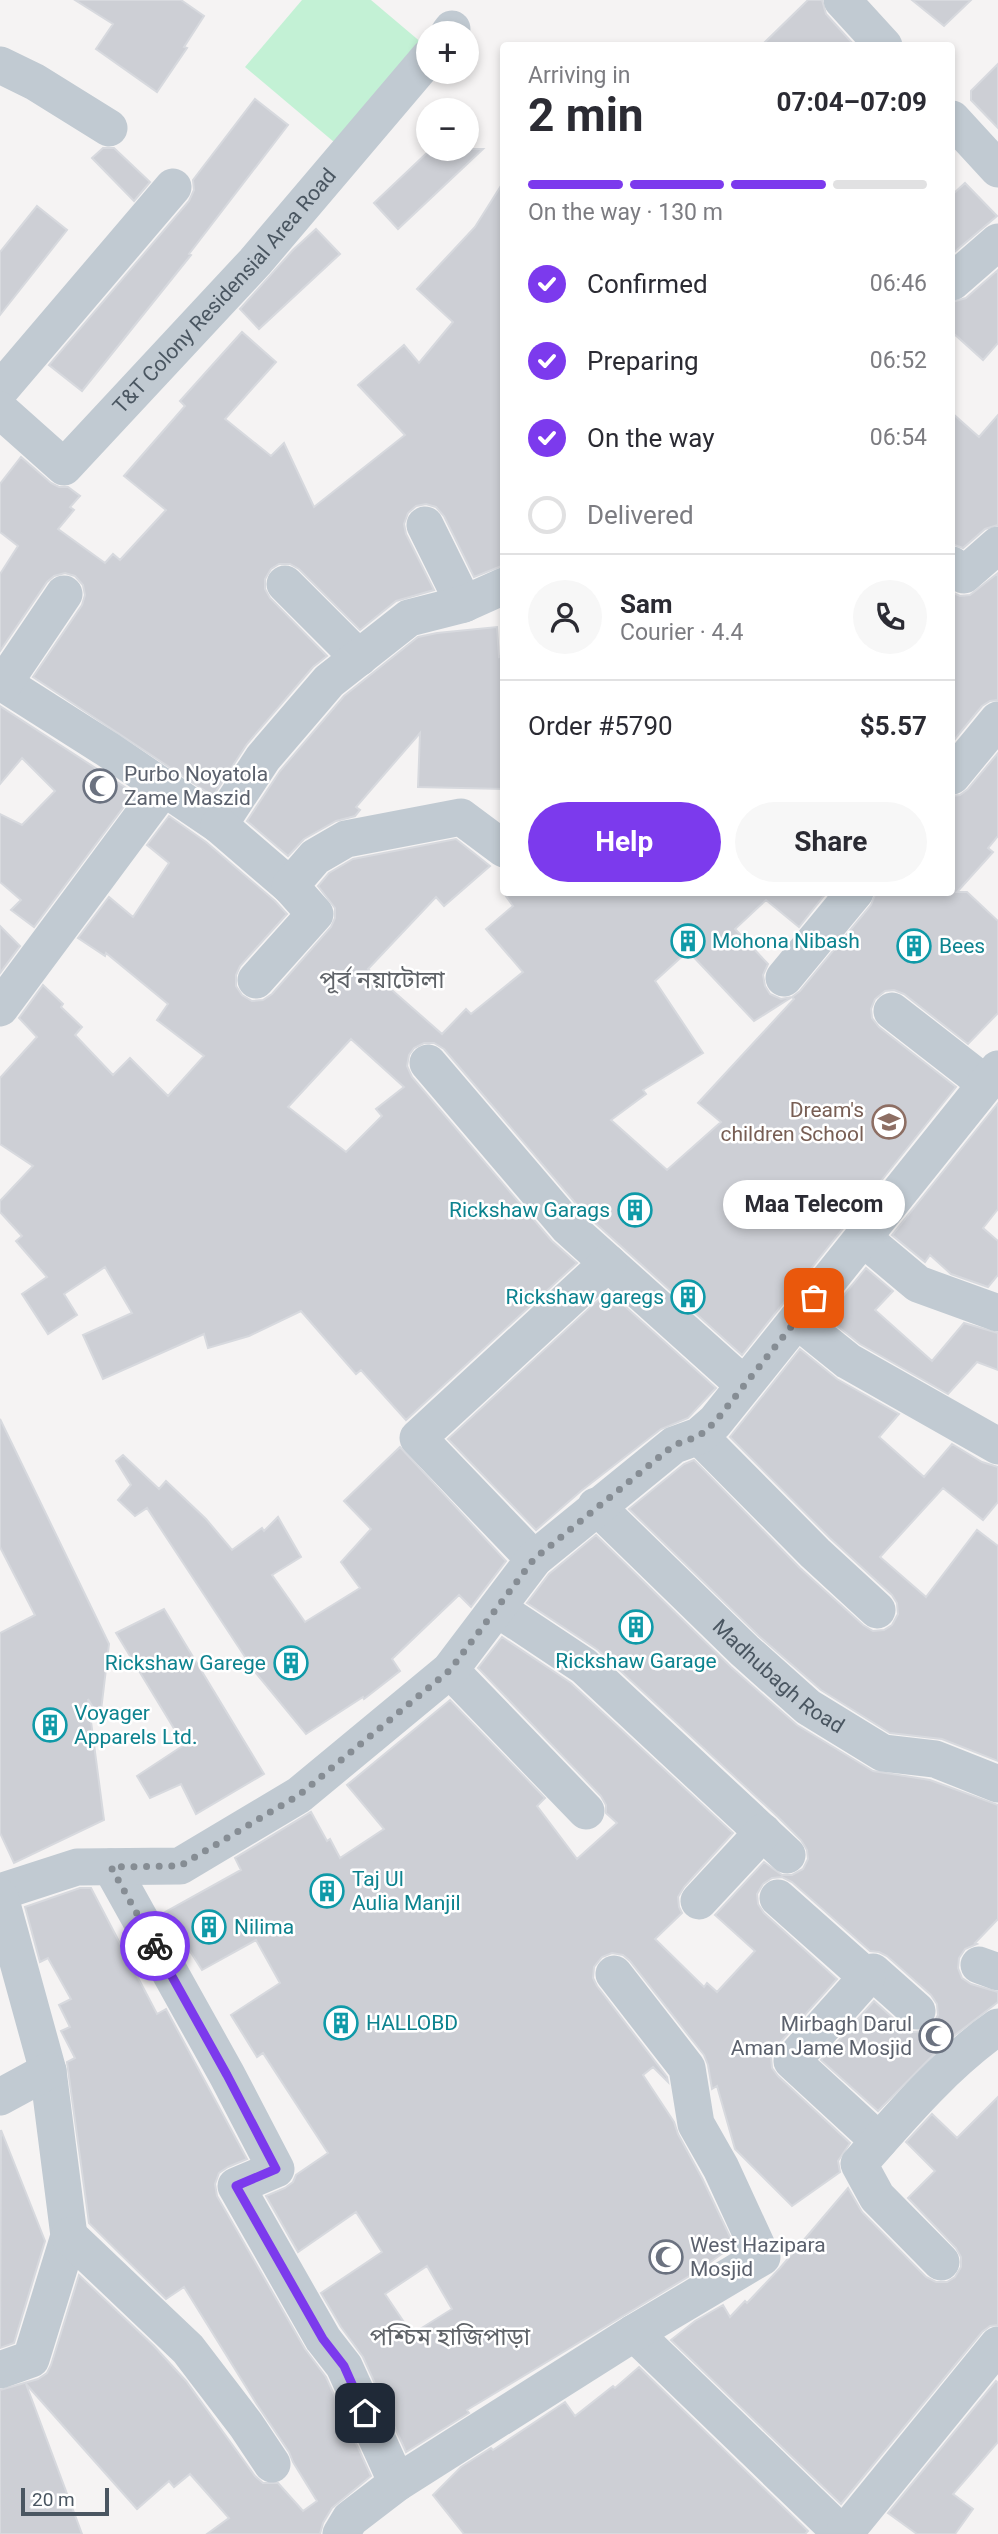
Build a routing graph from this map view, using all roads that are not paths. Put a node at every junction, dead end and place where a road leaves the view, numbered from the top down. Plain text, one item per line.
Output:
1 (842, 0) edge
2 (880, 42) edge
3 (0, 65) edge
4 (416, 72) edge
5 (955, 122) edge
6 (109, 128) dead end
7 (998, 169) edge
8 (173, 187) dead end
9 (998, 242) edge
10 (955, 279) edge
11 (2, 411) edge
12 (425, 525) dead end
13 (998, 545) edge
14 (955, 568) edge
15 (285, 584) dead end
16 (500, 588) edge
17 (64, 594) dead end
18 (464, 604) junction
19 (359, 658) junction
20 (2, 682) edge
21 (998, 720) edge
22 (955, 772) edge
23 (163, 787) junction
24 (219, 825) junction
25 (500, 844) edge
26 (290, 886) junction
27 (852, 896) edge
28 (784, 978) dead end
29 (256, 980) dead end
30 (0, 1008) edge
31 (892, 1011) dead end
32 (428, 1063) dead end
33 (992, 1077) edge
34 (863, 1238) junction
35 (608, 1263) junction
36 (998, 1313) edge
37 (797, 1320) junction
38 (744, 1385) junction
39 (699, 1436) junction
40 (998, 1446) edge
41 (596, 1506) junction
42 (534, 1559) junction
43 (498, 1609) junction
44 (877, 1610) dead end
45 (450, 1670) junction
46 (998, 1784) edge
47 (586, 1811) dead end
48 (111, 1867) junction
49 (778, 1898) dead end
50 (699, 1901) dead end
51 (1, 1910) edge
52 (614, 1974) dead end
53 (867, 1977) junction
54 (917, 2011) dead end
55 (998, 2027) edge
56 (48, 2071) junction
57 (0, 2098) edge
58 (879, 2141) junction
59 (69, 2236) junction
60 (941, 2262) dead end
61 (634, 2333) junction
62 (995, 2354) edge
63 (0, 2370) edge
64 (272, 2463) dead end
65 (397, 2483) junction
66 (341, 2534) edge
67 (843, 2534) edge

1 - 2 street
3 - 6 street
4 - 11 street, T&T Colony Residensial Area Road
5 - 7 street
8 - 11 street, T&T Colony Residensial Area Road
9 - 10 street
12 - 18 street
13 - 14 street
15 - 19 street
16 - 18 street
17 - 20 street
18 - 19 street
19 - 24 street
20 - 23 street
21 - 22 street
23 - 24 street
23 - 30 street
24 - 26 street
25 - 26 street
26 - 29 street
27 - 28 street
31 - 33 street
32 - 35 street
33 - 34 street
34 - 36 street
34 - 37 street
35 - 38 street
35 - 42 street
37 - 38 street
37 - 40 street
38 - 39 street
39 - 41 street
39 - 44 street
41 - 42 street
41 - 46 street, Madhubagh Road
42 - 43 street
43 - 45 street
43 - 50 street
45 - 47 street
45 - 48 street
48 - 51 street
48 - 65 street
49 - 53 street
51 - 56 street
52 - 61 street
53 - 54 street
53 - 58 street
55 - 58 street
56 - 57 street
56 - 59 street
58 - 60 street
59 - 63 street
59 - 64 street
61 - 65 street
61 - 67 street
62 - 67 street
65 - 66 street

